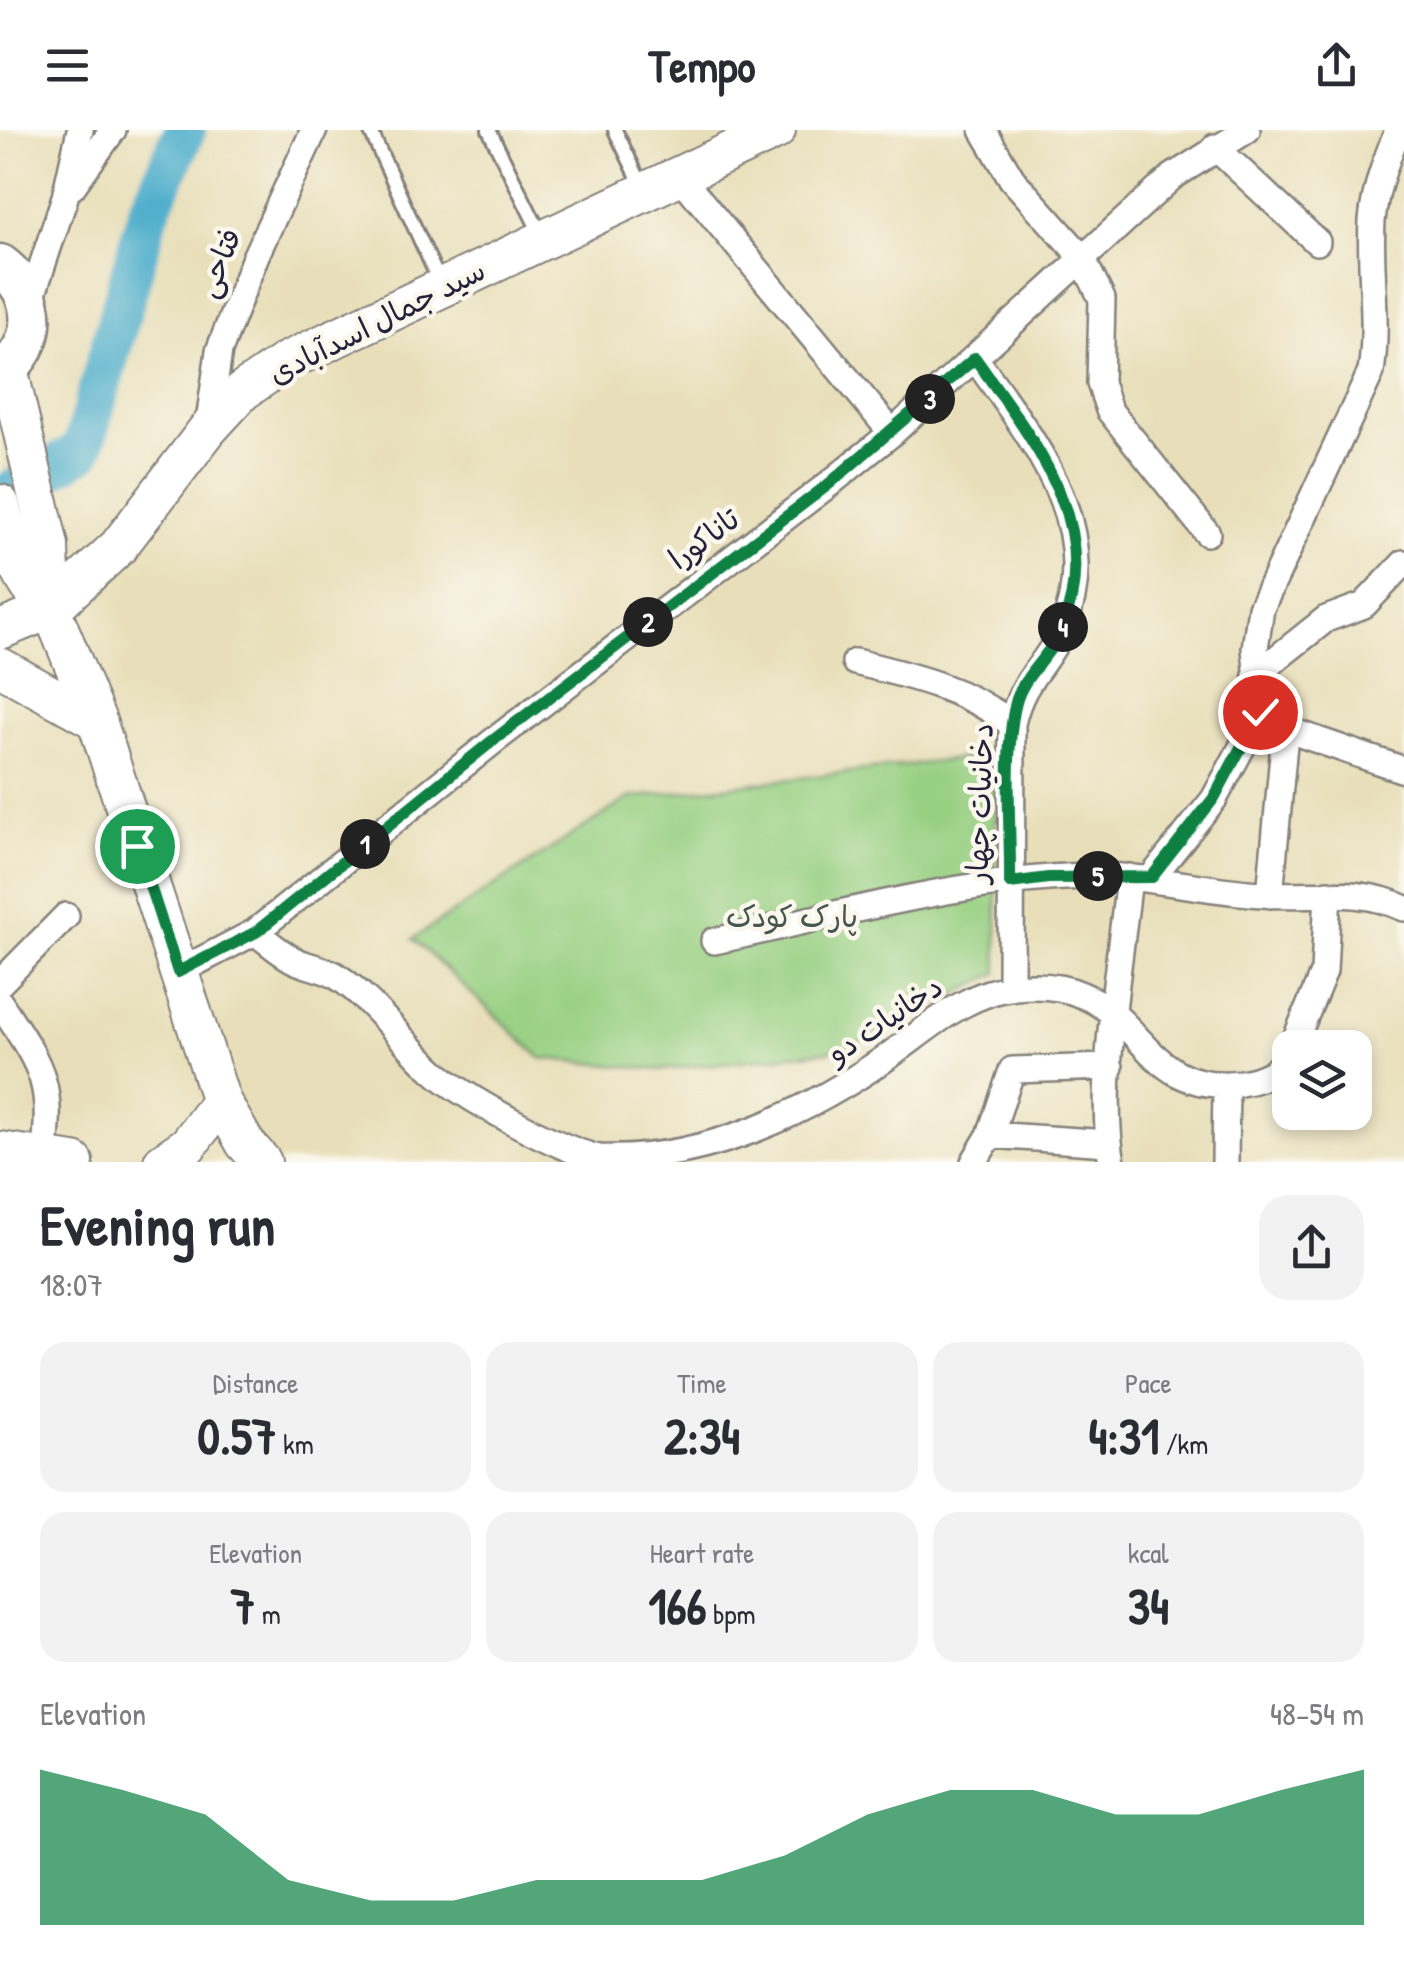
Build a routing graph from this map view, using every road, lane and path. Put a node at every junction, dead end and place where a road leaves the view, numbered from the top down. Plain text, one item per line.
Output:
1 (80, 130) edge
2 (113, 130) edge
3 (314, 130) edge
4 (370, 130) edge
5 (489, 130) edge
6 (615, 130) edge
7 (776, 130) edge
8 (983, 130) edge
9 (1247, 130) edge
10 (1398, 130) edge
11 (731, 140) edge
12 (1215, 147) junction
13 (679, 176) junction
14 (645, 192) junction
15 (65, 197) junction
16 (544, 240) junction
17 (1317, 242) dead end
18 (1081, 256) junction
19 (0, 265) edge
20 (442, 288) junction
21 (30, 302) junction
22 (975, 358) junction
23 (4, 371) edge
24 (208, 429) junction
25 (892, 434) junction
26 (0, 504) edge
27 (1207, 533) dead end
28 (1404, 563) edge
29 (51, 609) junction
30 (0, 630) edge
31 (855, 662) dead end
32 (0, 667) edge
33 (1256, 675) junction
34 (1260, 712) junction
35 (97, 721) junction
36 (1012, 724) junction
37 (1285, 732) junction
38 (1404, 770) edge
39 (1140, 877) junction
40 (1010, 883) junction
41 (1328, 893) junction
42 (1270, 895) junction
43 (1404, 908) edge
44 (66, 916) dead end
45 (256, 932) junction
46 (714, 942) dead end
47 (178, 972) junction
48 (0, 984) edge
49 (1011, 988) junction
50 (0, 1003) edge
51 (1115, 1020) junction
52 (1299, 1030) edge
53 (1110, 1067) junction
54 (1272, 1069) edge
55 (1226, 1085) junction
56 (220, 1101) junction
57 (990, 1135) junction
58 (0, 1151) edge
59 (1110, 1152) edge
60 (59, 1160) edge
61 (163, 1162) edge
62 (262, 1162) edge
63 (974, 1162) edge
64 (1225, 1162) edge

1 - 15 street
2 - 15 street
3 - 24 street, فتاحی
4 - 20 lane
5 - 16 lane
6 - 14 lane
7 - 11 main road, سید جمال اسدآبادی
8 - 18 street
9 - 12 street, تاناکورا
10 - 33 street
11 - 13 main road, سید جمال اسدآبادی
12 - 17 street
12 - 18 street, تاناکورا
13 - 14 main road, سید جمال اسدآبادی
13 - 25 street
14 - 16 main road, سید جمال اسدآبادی
15 - 21 street
16 - 20 main road, سید جمال اسدآبادی
18 - 22 street, تاناکورا
18 - 27 street
19 - 21 main road
20 - 24 main road, سید جمال اسدآبادی
21 - 23 main road
22 - 25 street, تاناکورا
22 - 36 street, دخانیات چهار
23 - 29 main road
24 - 29 main road, سید جمال اسدآبادی
25 - 45 street, تاناکورا
26 - 29 main road
28 - 33 street
29 - 30 main road
29 - 35 main road
31 - 36 street
32 - 35 main road
33 - 34 street
34 - 37 street
34 - 39 street
35 - 47 main road
36 - 40 street, دخانیات چهار
37 - 38 street
37 - 42 street
39 - 40 street
39 - 42 street
39 - 51 street
40 - 46 street
40 - 49 street, دخانیات چهار
41 - 42 street
41 - 43 street
41 - 52 street
44 - 48 street
45 - 47 street, تاناکورا
45 - 49 street, دخانیات دو
47 - 56 main road
49 - 51 street, دخانیات دو
50 - 60 street
51 - 53 street
51 - 55 street, دخانیات دو
53 - 57 street
53 - 59 street
54 - 55 street
55 - 64 street
56 - 61 main road
56 - 62 main road
57 - 59 street
57 - 63 street
58 - 60 main road

